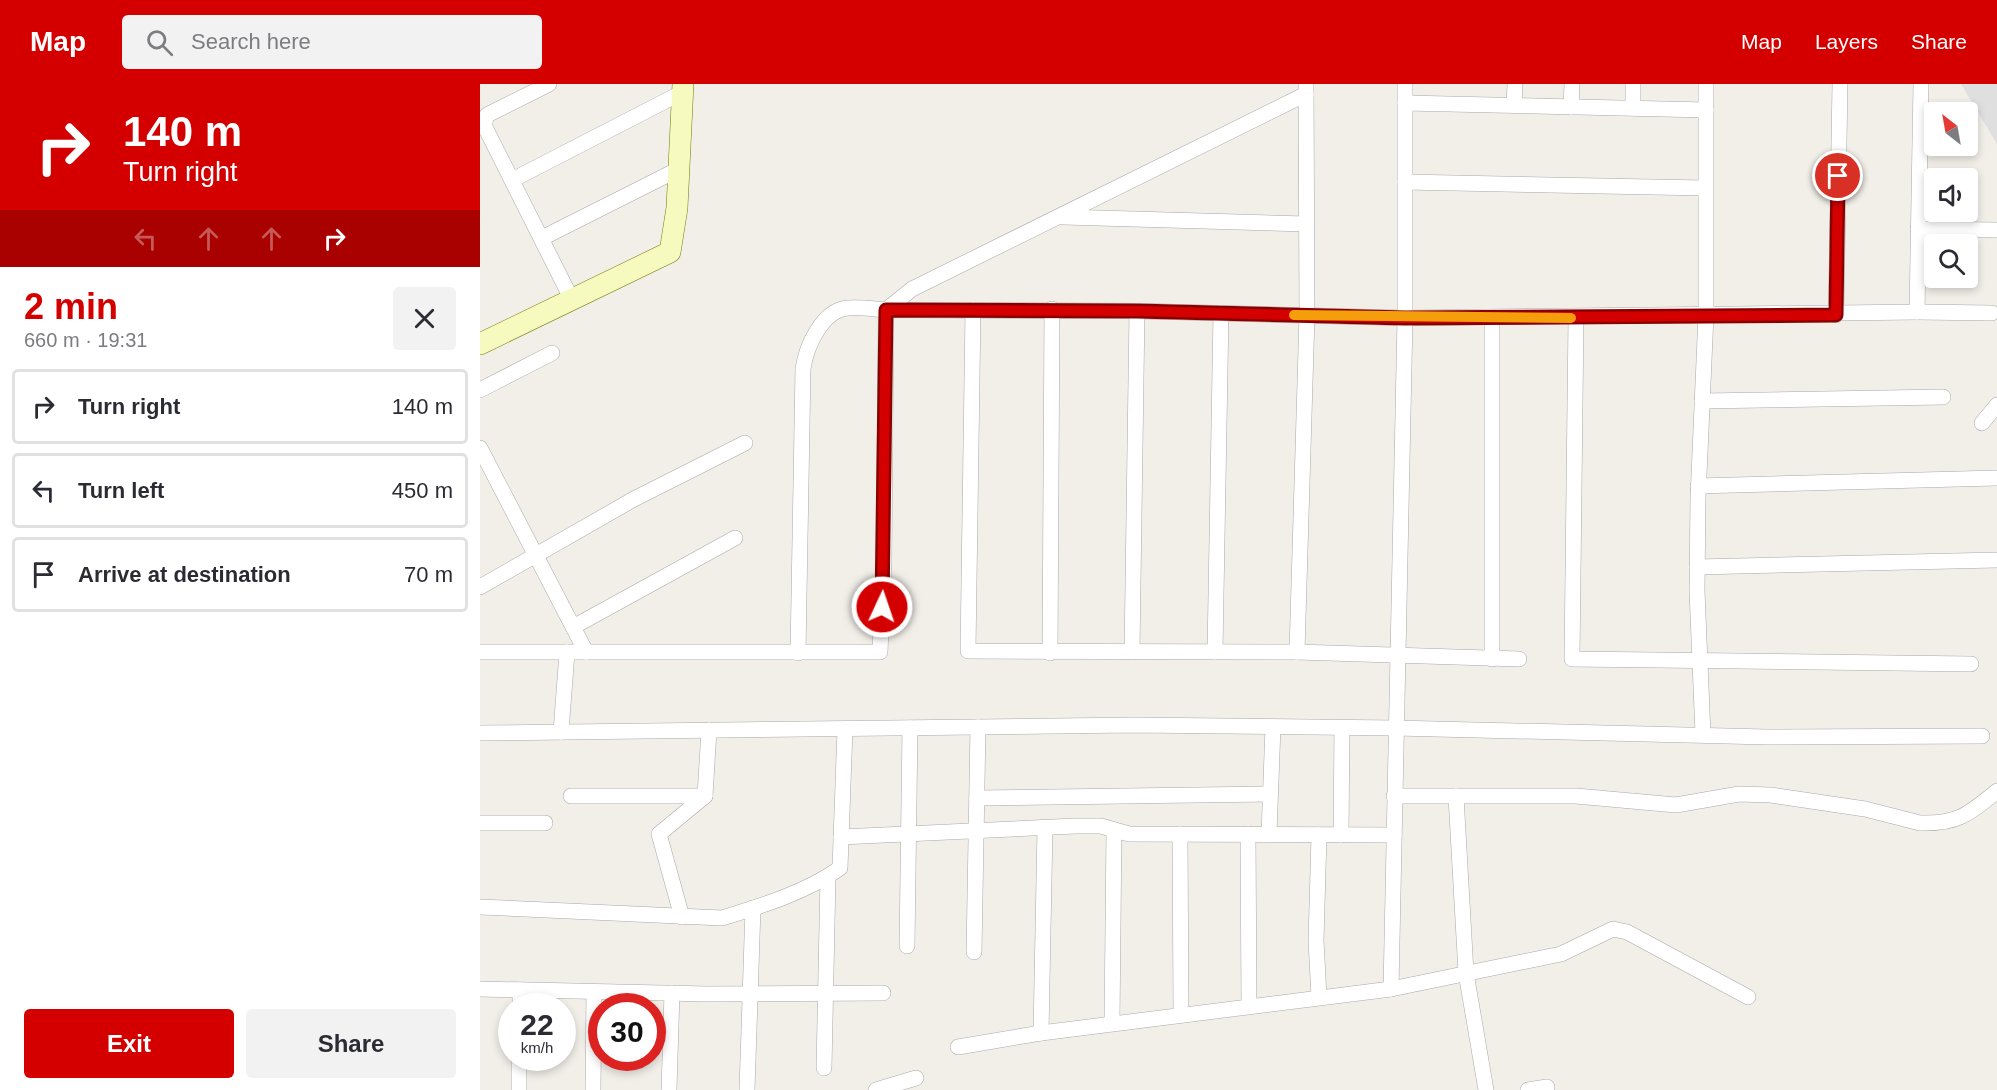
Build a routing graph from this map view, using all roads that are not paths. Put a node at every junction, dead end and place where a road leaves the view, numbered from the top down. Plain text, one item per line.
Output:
1 (549, 84) edge
2 (1405, 84) edge
3 (1515, 84) edge
4 (1572, 84) edge
5 (1633, 84) edge
6 (1706, 84) edge
7 (1839, 84) edge
8 (1921, 84) edge
9 (683, 88) edge
10 (1306, 89) edge
11 (1405, 103) junction
12 (1514, 105) junction
13 (1571, 107) junction
14 (1633, 108) junction
15 (1706, 110) junction
16 (679, 169) junction
17 (512, 180) junction
18 (1405, 182) junction
19 (1705, 188) junction
20 (1061, 217) junction
21 (1306, 224) junction
22 (1918, 229) junction
23 (1997, 230) edge
24 (542, 238) junction
25 (572, 300) junction
26 (1052, 309) junction
27 (886, 310) junction
28 (973, 310) junction
29 (1137, 311) junction
30 (1917, 312) junction
31 (1221, 313) junction
32 (1992, 313) dead end
33 (1307, 315) junction
34 (1706, 315) junction
35 (1836, 315) junction
36 (1405, 318) junction
37 (1492, 318) junction
38 (1576, 318) junction
39 (480, 344) edge
40 (552, 353) dead end
41 (480, 390) edge
42 (1943, 397) dead end
43 (1702, 401) junction
44 (1997, 405) edge
45 (1982, 423) dead end
46 (745, 443) dead end
47 (480, 448) edge
48 (1997, 478) edge
49 (1698, 486) junction
50 (735, 538) dead end
51 (534, 554) junction
52 (1997, 560) edge
53 (1697, 567) junction
54 (480, 587) edge
55 (573, 627) junction
56 (480, 652) edge
57 (567, 652) junction
58 (586, 652) junction
59 (798, 652) junction
60 (1132, 652) junction
61 (1215, 652) junction
62 (1297, 652) junction
63 (1050, 653) junction
64 (1397, 655) junction
65 (1492, 659) junction
66 (1519, 659) dead end
67 (1701, 660) junction
68 (1971, 664) dead end
69 (978, 727) junction
70 (1274, 727) junction
71 (910, 728) junction
72 (1342, 728) junction
73 (1395, 728) junction
74 (845, 729) junction
75 (709, 730) junction
76 (561, 732) junction
77 (480, 733) edge
78 (1703, 735) junction
79 (1982, 736) dead end
80 (1997, 791) edge
81 (1270, 794) junction
82 (571, 796) dead end
83 (705, 796) junction
84 (1394, 796) junction
85 (1456, 796) junction
86 (977, 798) junction
87 (480, 823) edge
88 (545, 823) dead end
89 (1045, 828) junction
90 (1114, 830) junction
91 (977, 832) junction
92 (1180, 834) junction
93 (1248, 834) junction
94 (1269, 834) junction
95 (910, 835) junction
96 (1319, 835) junction
97 (1341, 835) junction
98 (1394, 835) junction
99 (841, 837) junction
100 (828, 876) junction
101 (480, 907) edge
102 (753, 908) junction
103 (682, 917) junction
104 (907, 946) dead end
105 (975, 952) dead end
106 (1466, 973) junction
107 (480, 989) edge
108 (1391, 989) junction
109 (520, 990) joint
110 (594, 992) junction
111 (672, 993) junction
112 (825, 993) junction
113 (883, 993) dead end
114 (751, 994) junction
115 (1319, 997) junction
116 (1748, 997) dead end
117 (1249, 1006) junction
118 (1181, 1014) junction
119 (1112, 1023) junction
120 (1041, 1032) junction
121 (958, 1047) dead end
122 (824, 1068) dead end
123 (519, 1071) edge
124 (916, 1078) dead end
125 (1547, 1087) dead end
126 (519, 1090) edge
127 (593, 1090) edge
128 (669, 1090) edge
129 (747, 1090) edge
130 (881, 1090) edge
131 (1486, 1090) edge
132 (1528, 1090) edge

1 - 17 street
2 - 11 street
3 - 12 street
4 - 13 street
5 - 14 street
6 - 15 street
7 - 35 street
8 - 22 street
9 - 16 street
9 - 17 street
10 - 20 street
10 - 21 street
11 - 12 street
11 - 18 street
12 - 13 street
13 - 14 street
14 - 15 street
15 - 19 street
16 - 24 street
16 - 25 street
17 - 24 street
18 - 19 street
18 - 36 street
19 - 34 street
20 - 21 street
20 - 27 street
21 - 33 street
22 - 23 street
22 - 30 street
24 - 25 street
25 - 39 street
26 - 28 street
26 - 29 street
26 - 63 street
27 - 28 street
27 - 59 street
27 - 59 street
28 - 63 street
29 - 31 street
29 - 60 street
30 - 32 street
30 - 35 street
31 - 33 street
31 - 61 street
33 - 36 street
33 - 62 street
34 - 35 street
34 - 38 street
34 - 43 street
36 - 37 street
36 - 64 street
37 - 38 street
37 - 65 street
38 - 67 street
40 - 41 street
42 - 43 street
43 - 49 street
44 - 45 street
46 - 51 street
47 - 51 street
48 - 49 street
49 - 53 street
50 - 55 street
51 - 54 street
51 - 55 street
52 - 53 street
53 - 67 street
55 - 58 street
56 - 57 street
57 - 58 street
57 - 76 street
58 - 59 street
60 - 61 street
60 - 63 street
61 - 62 street
62 - 64 street
64 - 65 street
64 - 73 street
65 - 66 street
67 - 68 street
67 - 78 street
69 - 70 street
69 - 71 street
69 - 86 street
70 - 72 street
70 - 81 street
71 - 74 street
71 - 95 street
72 - 73 street
72 - 97 street
73 - 78 street
73 - 84 street
74 - 75 street
74 - 99 street
75 - 76 street
75 - 83 street
76 - 77 street
78 - 79 street
80 - 85 street
81 - 86 street
81 - 94 street
82 - 83 street
83 - 103 street
84 - 85 street
84 - 98 street
85 - 106 street
86 - 91 street
87 - 88 street
89 - 90 street
89 - 91 street
89 - 120 street
90 - 92 street
90 - 119 street
91 - 95 street
91 - 105 street
92 - 93 street
92 - 118 street
93 - 94 street
93 - 117 street
94 - 96 street
95 - 99 street
95 - 104 street
96 - 97 street
96 - 115 street
97 - 98 street
98 - 108 street
99 - 100 street
100 - 102 street
100 - 112 street
101 - 103 street
102 - 103 street
102 - 114 street
106 - 108 street
106 - 116 street
106 - 131 street
107 - 109 street
108 - 115 street
109 - 110 street
110 - 111 street
110 - 127 street
111 - 114 street
111 - 128 street
112 - 113 street
112 - 114 street
112 - 122 street
114 - 129 street
115 - 117 street
117 - 118 street
118 - 119 street
119 - 120 street
120 - 121 street
123 - 126 street
124 - 130 street
125 - 132 street

